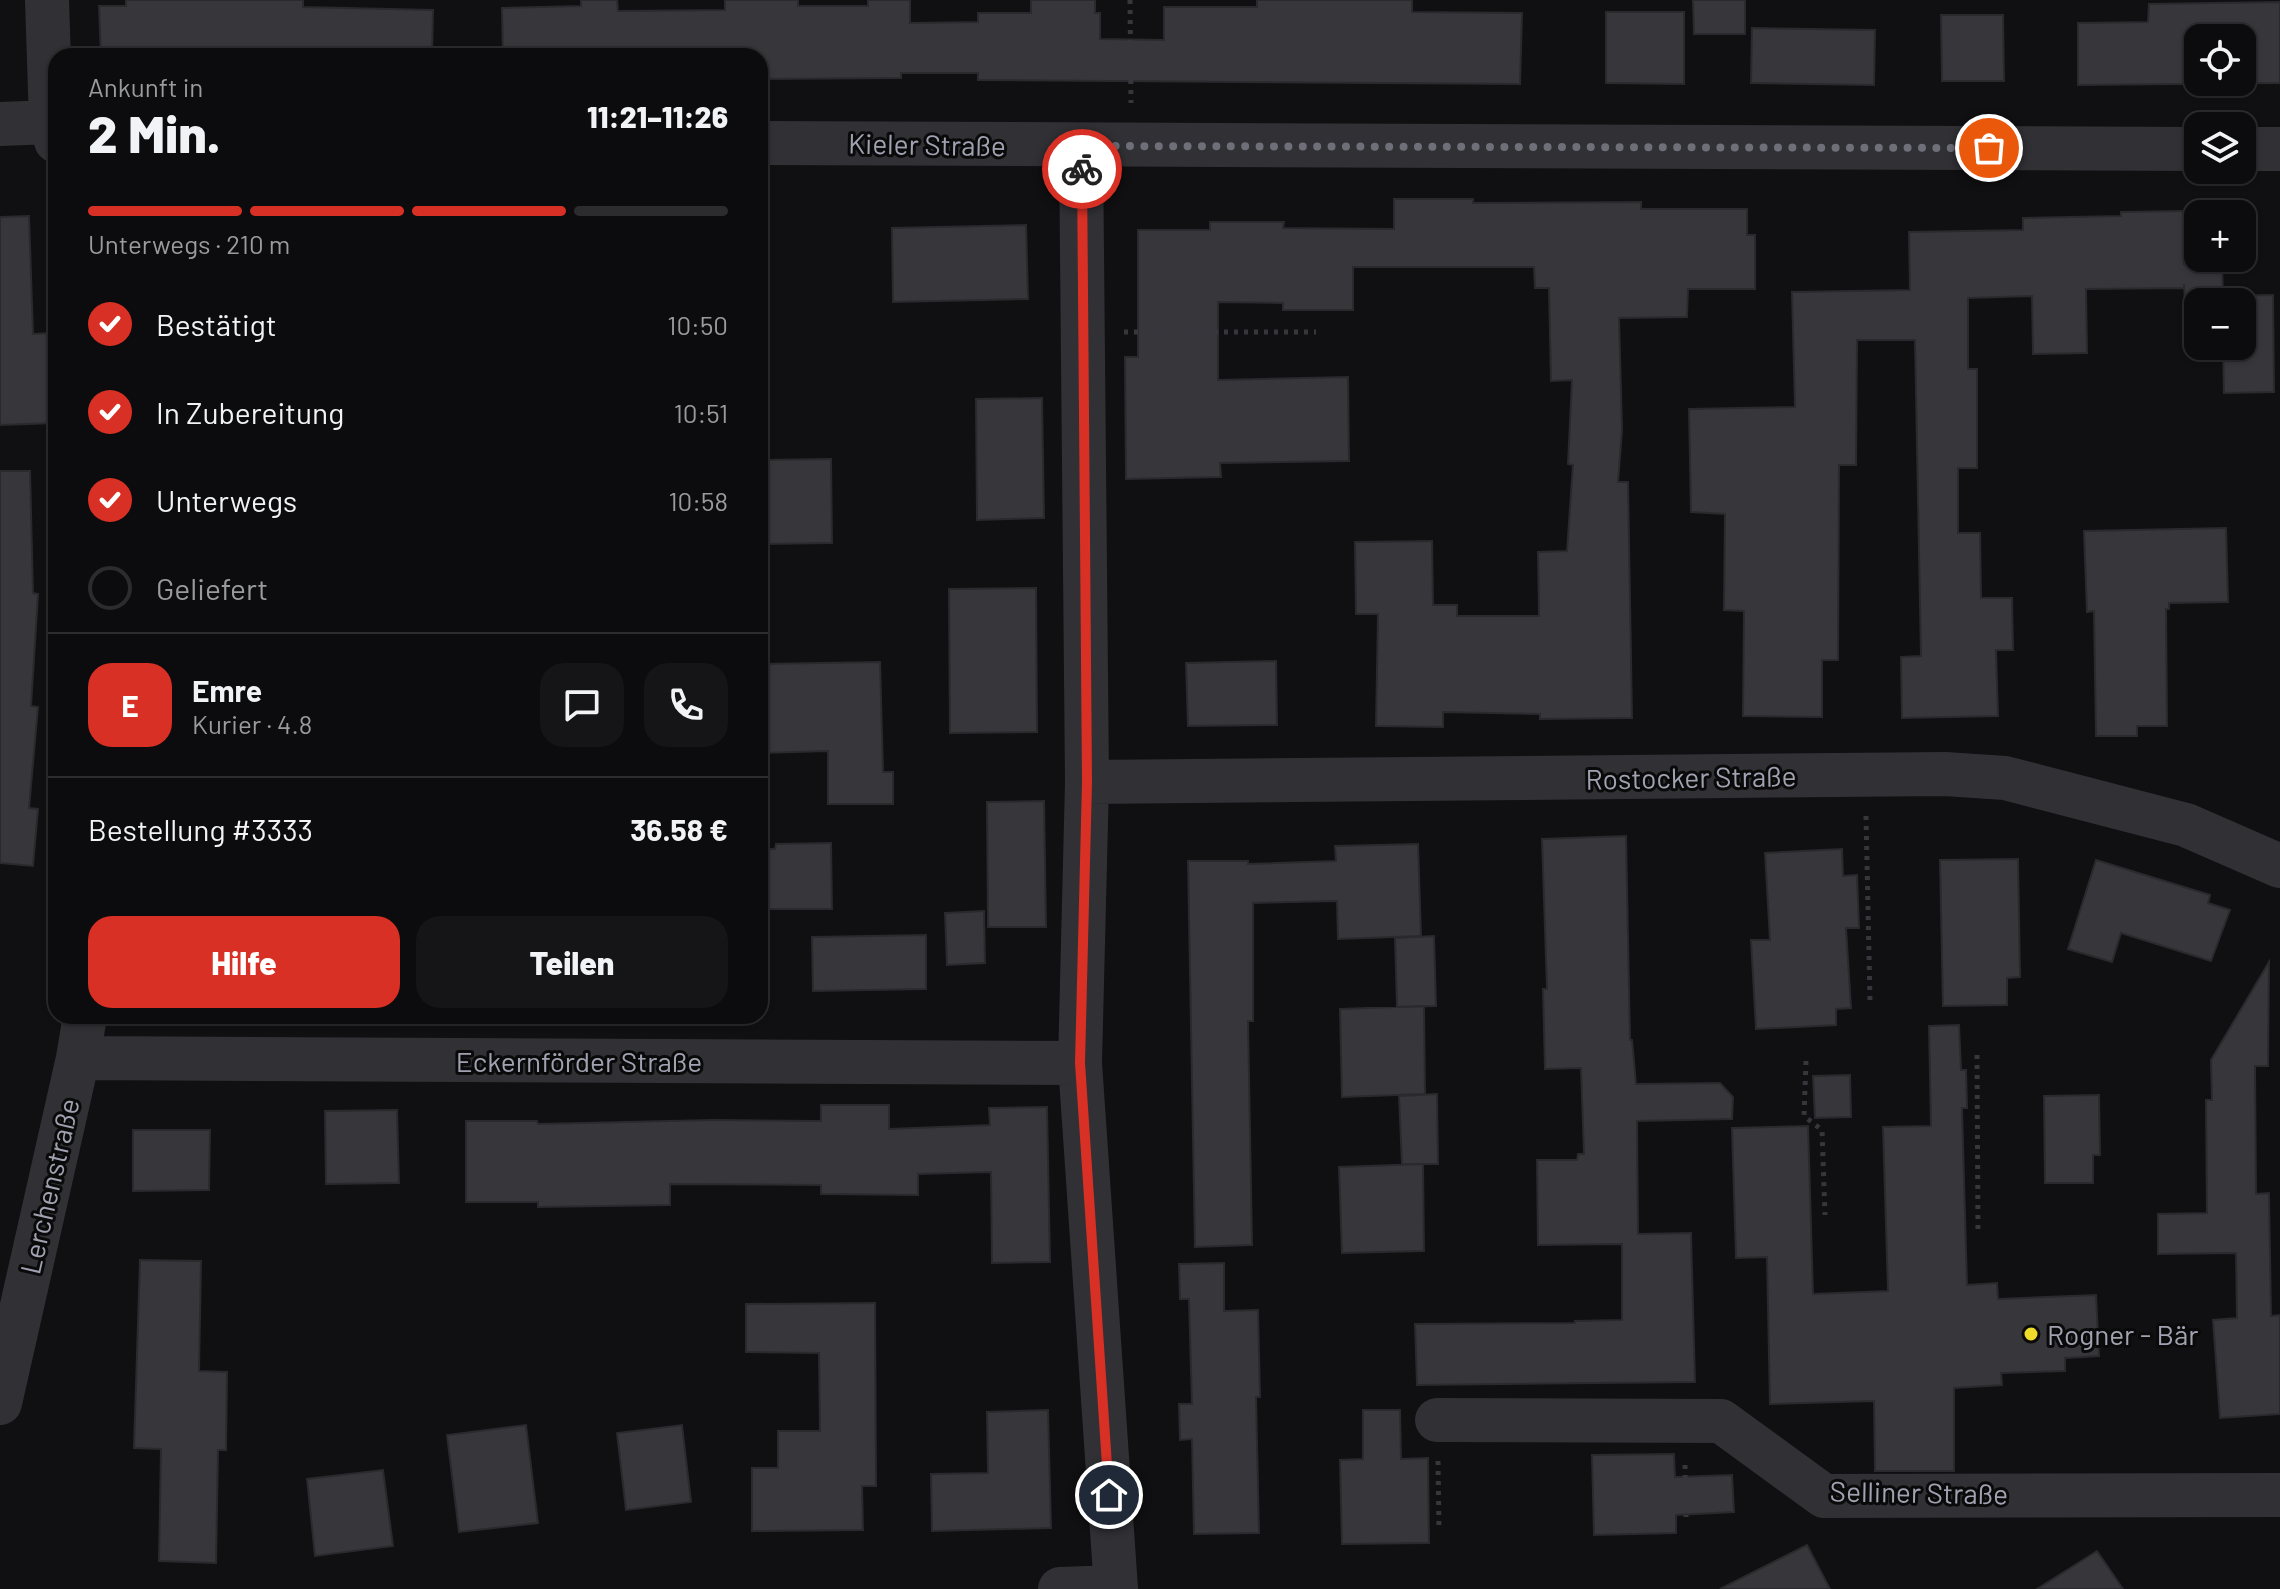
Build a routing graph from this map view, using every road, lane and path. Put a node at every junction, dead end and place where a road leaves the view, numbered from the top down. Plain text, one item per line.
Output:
1 (47, 0) edge
2 (1130, 0) edge
3 (49, 48) edge
4 (0, 124) edge
5 (48, 131) edge
6 (768, 143) edge
7 (1081, 146) junction
8 (1131, 146) junction
9 (2184, 149) edge
10 (2256, 149) edge
11 (2280, 149) edge
12 (1083, 332) junction
13 (1316, 332) dead end
14 (1865, 775) junction
15 (1087, 782) junction
16 (2280, 866) edge
17 (1870, 1001) dead end
18 (84, 1024) edge
19 (1977, 1055) dead end
20 (78, 1058) junction
21 (1806, 1061) dead end
22 (1080, 1063) junction
23 (1825, 1215) dead end
24 (1978, 1235) dead end
25 (0, 1403) edge
26 (1437, 1420) joint
27 (1684, 1420) junction
28 (2280, 1495) edge
29 (1686, 1517) dead end
30 (1439, 1529) dead end
31 (1116, 1588) edge
32 (1060, 1589) edge

1 - 3 street
2 - 8 path
4 - 5 street
6 - 7 street, Kieler Straße
7 - 8 street, Kieler Straße
7 - 12 street
8 - 9 street, Kieler Straße
10 - 11 street
12 - 13 path
12 - 15 street
14 - 15 street, Rostocker Straße
14 - 16 street, Rostocker Straße
14 - 17 path
15 - 22 street
18 - 20 street, Lerchenstraße
19 - 24 path
20 - 22 street, Eckernförder Straße
20 - 25 street, Lerchenstraße
21 - 23 path
22 - 31 street
26 - 27 street, Selliner Straße
26 - 30 path
27 - 28 street, Selliner Straße
27 - 29 path
31 - 32 street

